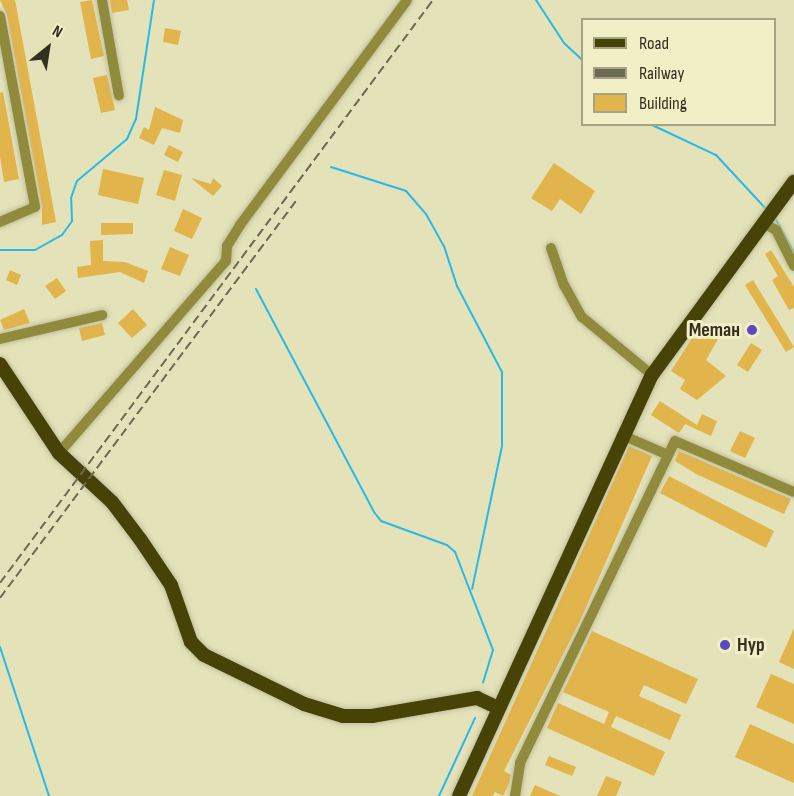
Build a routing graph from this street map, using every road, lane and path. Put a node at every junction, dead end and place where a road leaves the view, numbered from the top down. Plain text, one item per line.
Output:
1 (102, 0) edge
2 (407, 0) edge
3 (0, 16) edge
4 (119, 96) dead end
5 (794, 182) edge
6 (0, 222) edge
7 (764, 222) junction
8 (551, 248) dead end
9 (794, 266) edge
10 (102, 315) dead end
11 (0, 339) edge
12 (0, 364) edge
13 (652, 375) junction
14 (622, 435) junction
15 (59, 453) junction
16 (668, 455) junction
17 (794, 492) edge
18 (507, 688) junction
19 (477, 698) junction
20 (498, 708) junction
21 (459, 796) edge
22 (515, 796) edge

1 - 4 street
2 - 15 street
3 - 6 street
5 - 7 main road
7 - 9 street
7 - 13 main road
8 - 13 street
10 - 11 street
12 - 15 main road
13 - 14 main road
14 - 16 street
14 - 18 main road
15 - 19 main road
16 - 17 street
16 - 22 street
18 - 19 main road
18 - 20 main road
19 - 20 main road
20 - 21 main road

